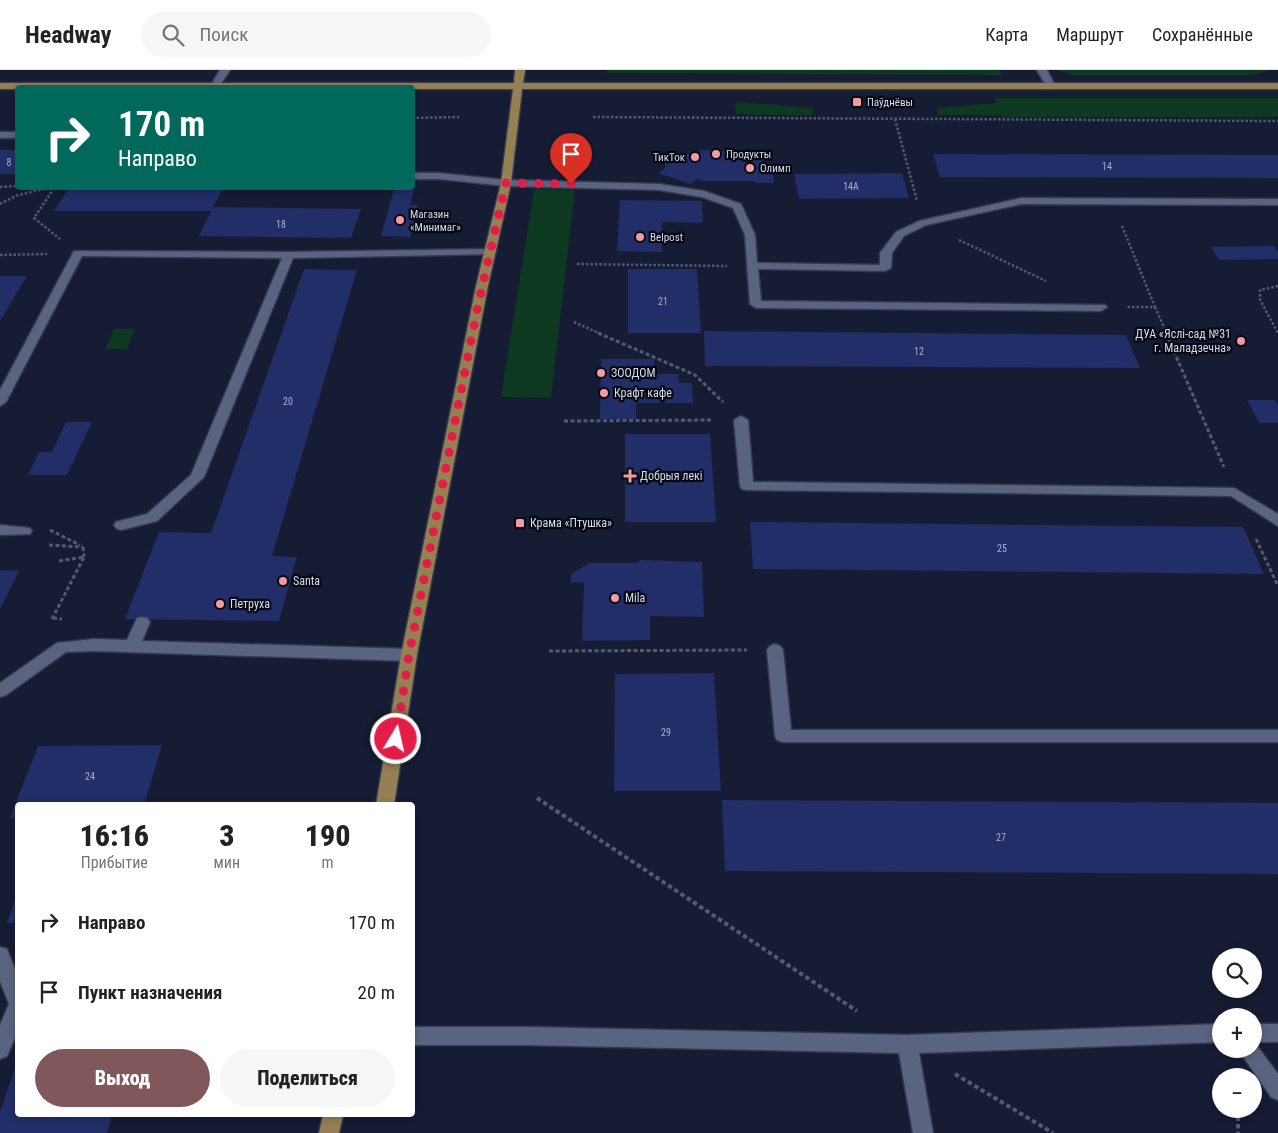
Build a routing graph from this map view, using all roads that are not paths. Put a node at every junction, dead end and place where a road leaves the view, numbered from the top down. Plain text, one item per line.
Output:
1 (225, 70) edge
2 (520, 70) edge
3 (1042, 70) edge
4 (216, 85) edge
5 (0, 86) edge
6 (15, 86) edge
7 (415, 86) edge
8 (518, 86) junction
9 (1278, 86) edge
10 (1051, 87) junction
11 (0, 135) edge
12 (15, 135) edge
13 (415, 176) edge
14 (506, 183) junction
15 (1278, 202) edge
16 (490, 252) junction
17 (289, 255) junction
18 (752, 266) junction
19 (1101, 307) road end
20 (0, 402) edge
21 (741, 420) road end
22 (1278, 522) edge
23 (121, 525) dead end
24 (0, 530) edge
25 (25, 531) dead end
26 (142, 622) dead end
27 (132, 646) junction
28 (775, 650) road end
29 (409, 655) junction
30 (0, 691) edge
31 (1278, 736) edge
32 (385, 802) edge
33 (0, 955) edge
34 (15, 996) edge
35 (15, 1012) edge
36 (1212, 1033) edge
37 (1262, 1033) edge
38 (1278, 1033) edge
39 (415, 1036) edge
40 (907, 1044) junction
41 (0, 1050) edge
42 (1255, 1058) edge
43 (1278, 1090) edge
44 (333, 1117) edge
45 (329, 1133) edge
46 (923, 1133) edge

1 - 4 lane
2 - 8 main road
3 - 10 lane
5 - 6 main road
7 - 8 main road
8 - 10 main road
8 - 14 main road
9 - 10 main road
11 - 12 lane
13 - 14 lane
14 - 16 main road
14 - 18 lane
15 - 18 lane
16 - 17 lane
16 - 29 main road
17 - 20 lane
17 - 23 lane
18 - 19 lane
21 - 22 lane
24 - 25 lane
26 - 27 lane
27 - 29 lane
27 - 30 lane
28 - 31 lane
29 - 32 main road
33 - 34 lane
35 - 41 lane
36 - 40 lane
37 - 38 lane
39 - 40 lane
40 - 46 lane
42 - 43 lane
44 - 45 main road

